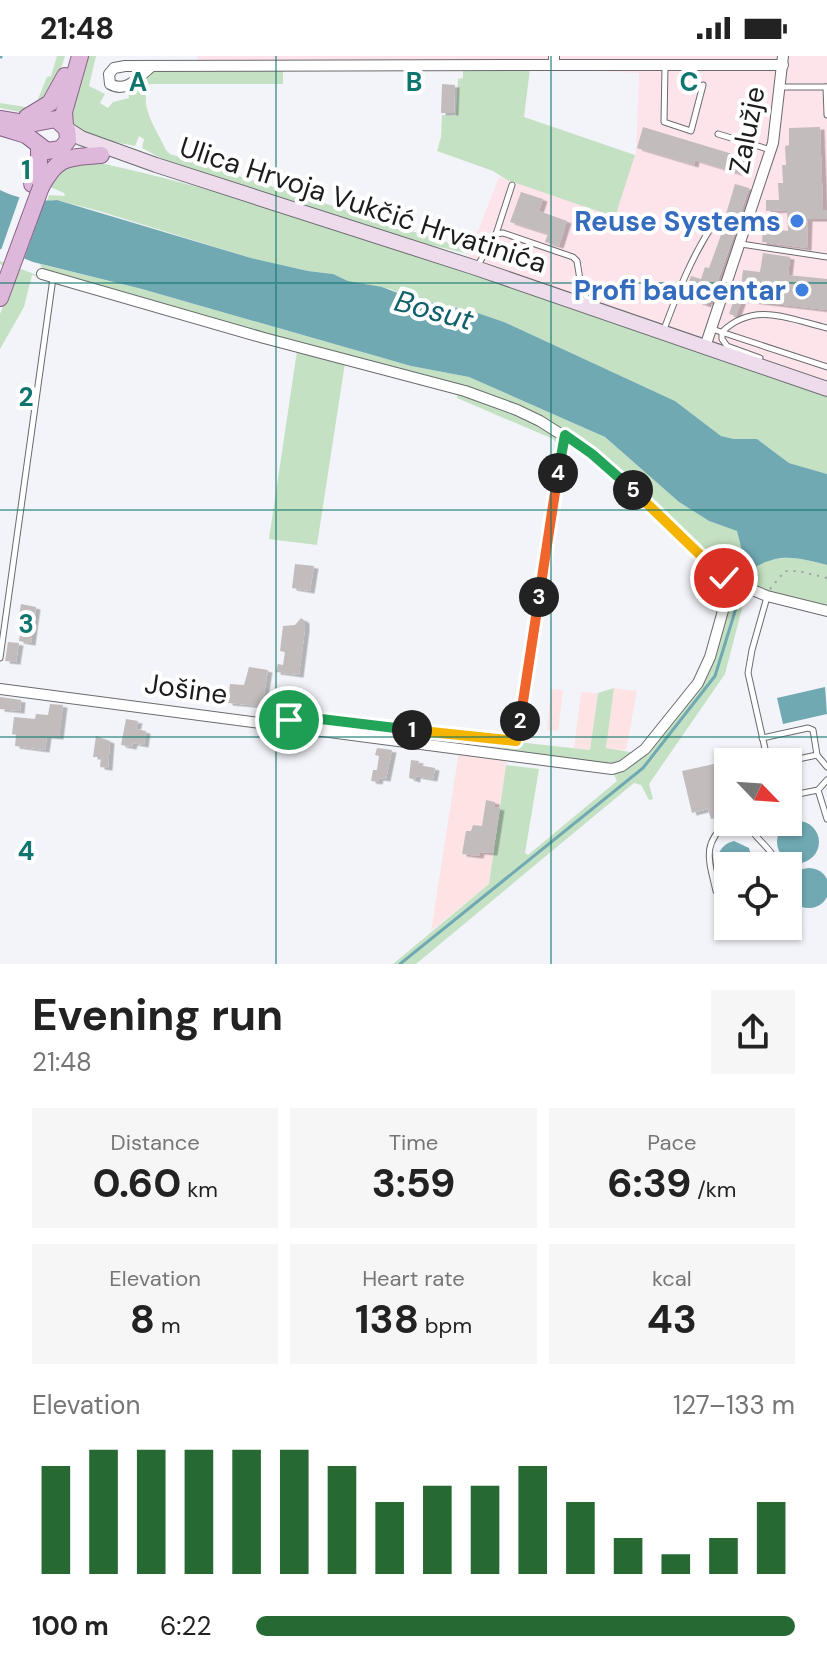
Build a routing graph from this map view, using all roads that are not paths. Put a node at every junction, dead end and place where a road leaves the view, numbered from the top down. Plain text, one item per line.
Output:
1 (71, 56) edge
2 (80, 56) edge
3 (426, 60) edge
4 (554, 60) edge
5 (644, 60) edge
6 (783, 60) edge
7 (294, 61) edge
8 (359, 61) edge
9 (665, 65) junction
10 (152, 66) dead end
11 (65, 76) junction
12 (703, 85) dead end
13 (781, 87) junction
14 (827, 87) edge
15 (827, 115) edge
16 (0, 118) edge
17 (44, 121) junction
18 (0, 127) edge
19 (66, 127) junction
20 (718, 134) dead end
21 (38, 144) junction
22 (59, 150) junction
23 (772, 150) junction
24 (101, 155) junction
25 (156, 165) junction
26 (36, 185) junction
27 (512, 185) dead end
28 (747, 227) junction
29 (496, 234) junction
30 (741, 244) junction
31 (827, 257) edge
32 (476, 268) junction
33 (47, 275) joint
34 (4, 276) edge
35 (0, 298) edge
36 (592, 307) junction
37 (827, 328) edge
38 (717, 331) junction
39 (663, 332) junction
40 (705, 347) junction
41 (827, 367) edge
42 (810, 383) junction
43 (827, 389) edge
44 (731, 582) junction
45 (767, 596) junction
46 (827, 611) edge
47 (0, 658) edge
48 (0, 689) edge
49 (762, 738) junction
50 (764, 748) edge
51 (817, 755) junction
52 (802, 758) edge
53 (827, 767) edge
54 (827, 780) edge
55 (818, 790) junction
56 (802, 793) edge
57 (827, 819) edge
58 (715, 836) edge
59 (755, 836) edge
60 (771, 852) edge
61 (714, 882) edge

1 - 11 main road
2 - 19 main road
3 - 4 street
3 - 8 street
4 - 5 street
5 - 9 street
6 - 9 street
6 - 13 street, Zalužje
7 - 8 street
7 - 10 street
9 - 12 lane
11 - 16 main road
11 - 17 main road
13 - 14 lane
13 - 23 street, Zalužje
14 - 15 lane
16 - 17 main road
17 - 19 main road
17 - 21 main road
18 - 21 main road
19 - 22 main road
19 - 25 main road, Ulica Hrvoja Vukčić Hrvatinića
20 - 23 lane
21 - 22 main road
21 - 26 main road
22 - 24 main road, Ulica Hrvoja Vukčić Hrvatinića
22 - 26 main road
23 - 28 street, Zalužje
24 - 25 main road, Ulica Hrvoja Vukčić Hrvatinića
24 - 26 main road
25 - 32 main road, Ulica Hrvoja Vukčić Hrvatinića
26 - 34 main road
27 - 29 lane
28 - 30 street, Zalužje
28 - 39 lane
29 - 32 lane
29 - 36 lane
30 - 31 lane
30 - 38 street, Zalužje
32 - 36 main road, Ulica Hrvoja Vukčić Hrvatinića
33 - 44 street
33 - 47 lane
34 - 35 main road
36 - 39 main road, Ulica Hrvoja Vukčić Hrvatinića
37 - 38 lane
38 - 40 street, Zalužje
38 - 41 lane
38 - 42 lane
39 - 40 main road, Ulica Hrvoja Vukčić Hrvatinića
40 - 42 main road, Ulica Hrvoja Vukčić Hrvatinića
42 - 43 main road, Ulica Hrvoja Vukčić Hrvatinića
44 - 45 street
44 - 48 street, Jošine
45 - 46 street
45 - 49 lane
49 - 50 lane
49 - 51 lane
51 - 52 lane
51 - 53 lane
54 - 55 lane
55 - 56 lane
55 - 57 lane
58 - 61 lane
59 - 60 lane

